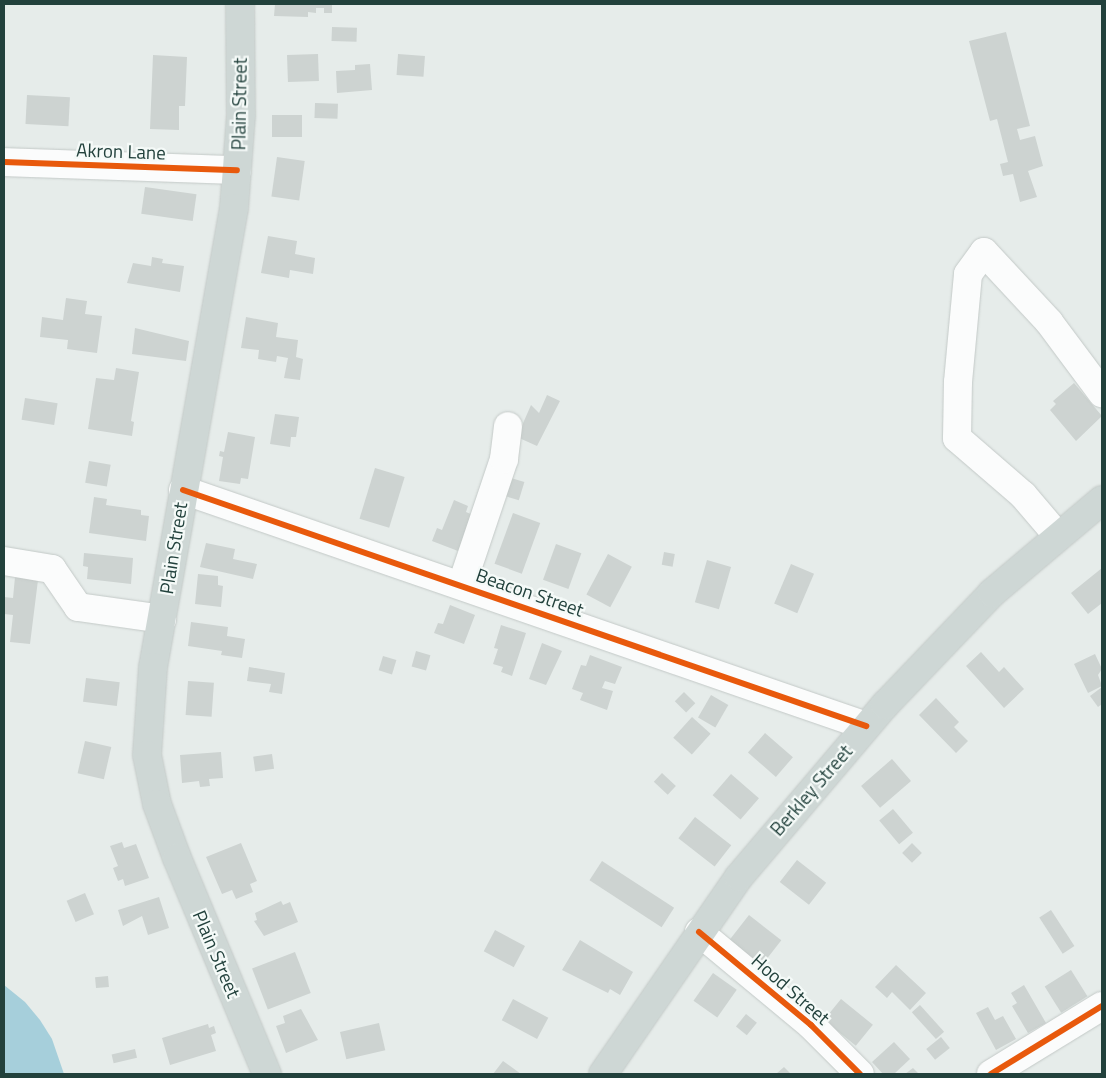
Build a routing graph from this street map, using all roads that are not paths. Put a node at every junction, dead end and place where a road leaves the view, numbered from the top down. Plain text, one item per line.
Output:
1 (240, 4) edge
2 (4, 162) edge
3 (237, 170) junction
4 (1102, 393) edge
5 (508, 426) dead end
6 (183, 490) junction
7 (1102, 500) edge
8 (1058, 536) junction
9 (4, 561) edge
10 (462, 584) junction
11 (162, 619) junction
12 (866, 726) junction
13 (699, 932) junction
14 (1102, 1006) edge
15 (267, 1074) edge
16 (603, 1074) edge
17 (860, 1074) edge
18 (991, 1074) edge

1 - 3 main road, Plain Street
2 - 3 street, Akron Lane
3 - 6 main road, Plain Street
4 - 8 street
5 - 10 street
6 - 10 street, Beacon Street
6 - 11 main road, Plain Street
7 - 8 main road, Berkley Street
8 - 12 main road, Berkley Street
9 - 11 street
10 - 12 street, Beacon Street
11 - 15 main road, Plain Street
12 - 13 main road, Berkley Street
13 - 16 main road, Berkley Street
13 - 17 street, Hood Street
14 - 18 street

